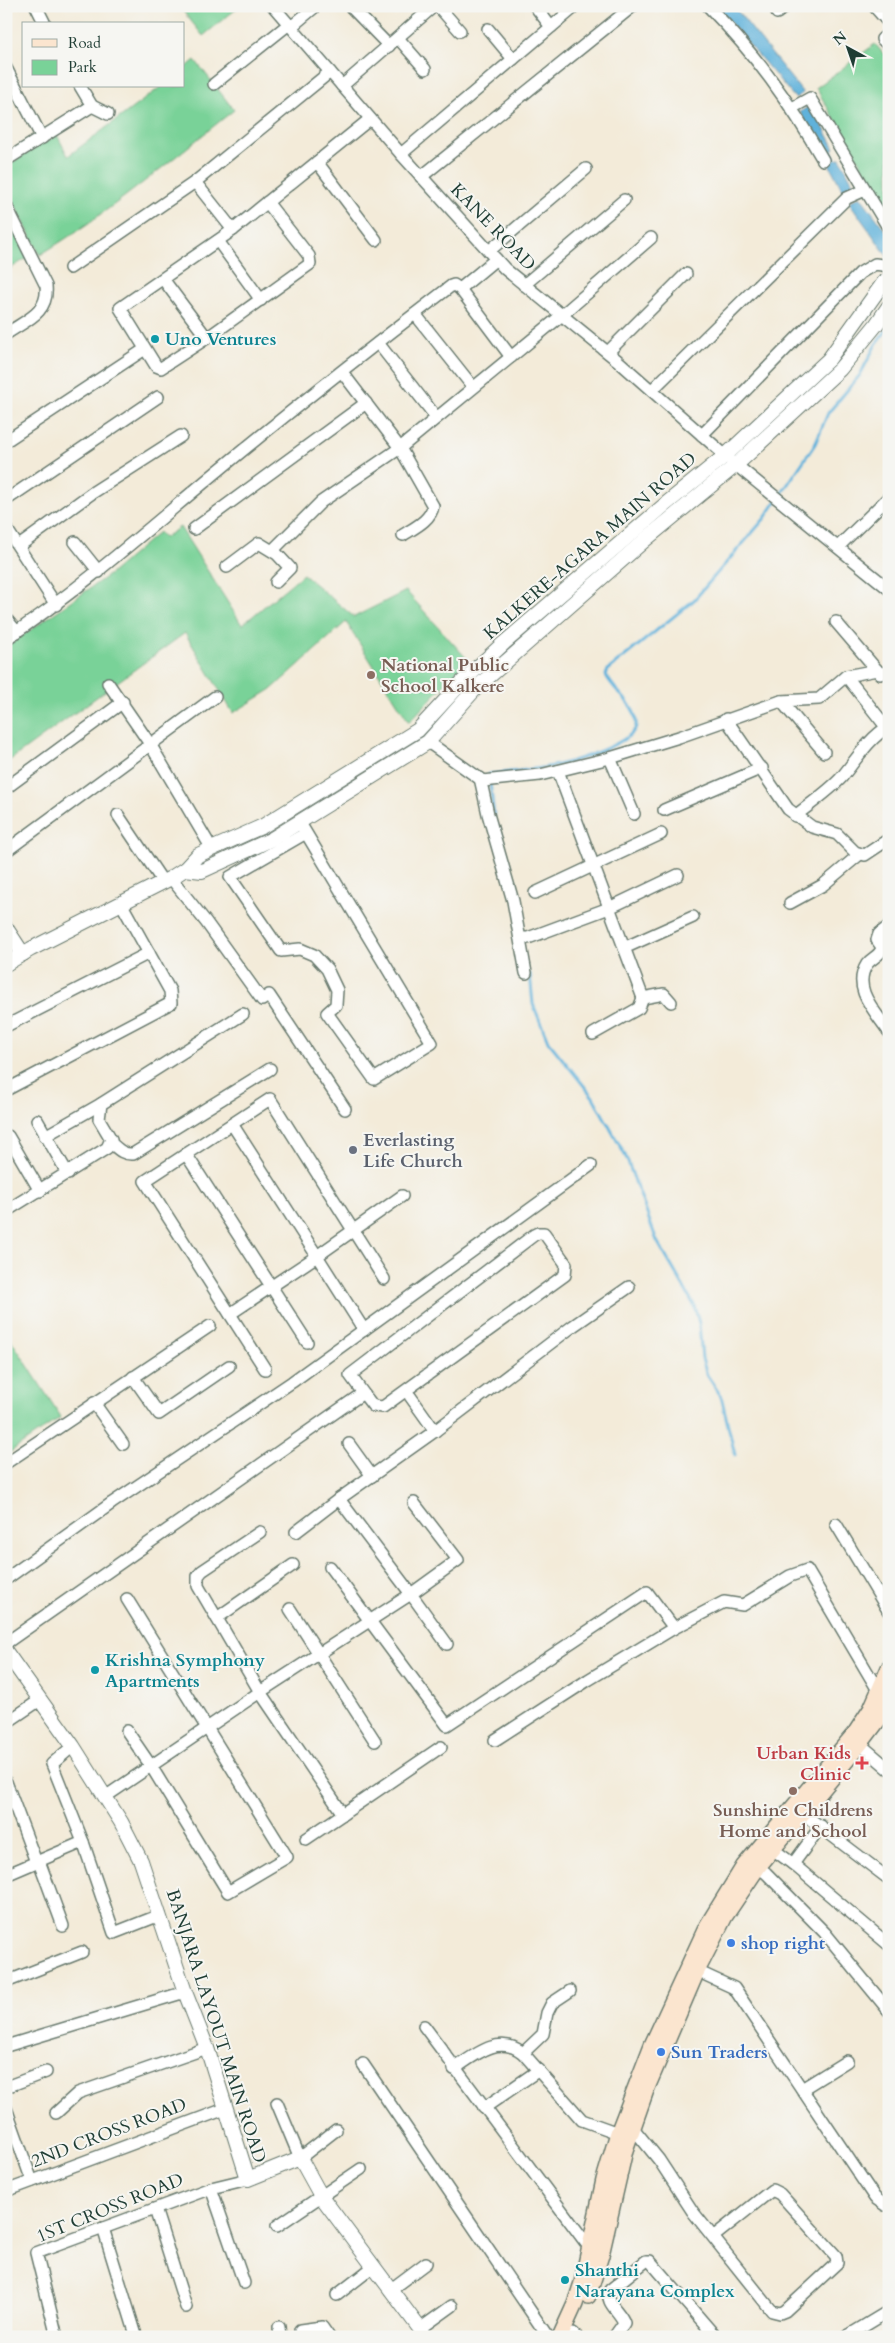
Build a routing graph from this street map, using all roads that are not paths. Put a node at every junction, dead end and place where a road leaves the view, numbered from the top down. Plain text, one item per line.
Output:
1 (36, 6) edge
2 (273, 6) edge
3 (316, 6) edge
4 (350, 6) edge
5 (436, 6) edge
6 (535, 6) edge
7 (576, 6) edge
8 (633, 6) edge
9 (708, 6) edge
10 (874, 6) edge
11 (45, 22) edge
12 (889, 23) edge
13 (290, 26) junction
14 (551, 27) junction
15 (488, 29) dead end
16 (460, 32) dead end
17 (889, 33) edge
18 (398, 38) junction
19 (389, 46) junction
20 (889, 46) edge
21 (513, 59) junction
22 (6, 68) edge
23 (425, 69) dead end
24 (330, 72) junction
25 (214, 84) dead end
26 (342, 86) junction
27 (81, 88) edge
28 (92, 106) junction
29 (792, 108) junction
30 (108, 114) dead end
31 (370, 118) junction
32 (42, 138) junction
33 (401, 154) junction
34 (6, 160) edge
35 (823, 160) dead end
36 (317, 162) junction
37 (586, 169) dead end
38 (421, 177) junction
39 (195, 182) junction
40 (857, 194) junction
41 (624, 200) dead end
42 (267, 202) junction
43 (6, 205) edge
44 (889, 229) edge
45 (234, 230) junction
46 (650, 238) dead end
47 (376, 240) dead end
48 (218, 241) junction
49 (492, 255) junction
50 (889, 266) edge
51 (70, 268) dead end
52 (686, 274) dead end
53 (163, 279) junction
54 (889, 280) edge
55 (524, 285) junction
56 (460, 289) junction
57 (261, 300) junction
58 (889, 306) edge
59 (415, 314) junction
60 (562, 315) junction
61 (6, 334) edge
62 (207, 338) junction
63 (378, 343) junction
64 (142, 351) dead end
65 (608, 352) junction
66 (510, 357) junction
67 (342, 372) junction
68 (473, 387) junction
69 (652, 390) junction
70 (158, 397) dead end
71 (366, 403) junction
72 (436, 417) junction
73 (702, 435) junction
74 (181, 436) dead end
75 (6, 441) edge
76 (400, 448) junction
77 (726, 455) junction
78 (736, 465) junction
79 (889, 497) edge
80 (6, 500) edge
81 (6, 528) edge
82 (194, 529) dead end
83 (403, 535) dead end
84 (75, 542) dead end
85 (19, 546) junction
86 (838, 547) junction
87 (273, 550) junction
88 (227, 566) dead end
89 (99, 572) junction
90 (276, 582) dead end
91 (889, 588) edge
92 (56, 605) junction
93 (7, 620) edge
94 (836, 622) dead end
95 (17, 632) junction
96 (6, 639) edge
97 (883, 671) edge
98 (846, 676) junction
99 (108, 683) dead end
100 (215, 697) dead end
101 (781, 701) junction
102 (123, 702) junction
103 (726, 719) junction
104 (888, 727) edge
105 (418, 730) junction
106 (428, 742) junction
107 (150, 744) junction
108 (824, 752) dead end
109 (610, 758) junction
110 (762, 768) junction
111 (558, 771) junction
112 (485, 780) junction
113 (6, 788) edge
114 (664, 810) dead end
115 (634, 814) dead end
116 (118, 815) dead end
117 (795, 816) junction
118 (303, 828) junction
119 (661, 834) dead end
120 (889, 839) edge
121 (212, 849) junction
122 (6, 851) edge
123 (860, 854) junction
124 (222, 863) junction
125 (593, 865) junction
126 (185, 869) junction
127 (678, 875) dead end
128 (230, 877) junction
129 (167, 880) junction
130 (535, 893) dead end
131 (121, 903) junction
132 (790, 903) dead end
133 (609, 908) junction
134 (693, 916) dead end
135 (889, 926) edge
136 (6, 928) edge
137 (524, 938) junction
138 (624, 948) junction
139 (149, 953) junction
140 (23, 954) junction
141 (6, 964) edge
142 (526, 973) dead end
143 (643, 998) junction
144 (671, 1002) dead end
145 (243, 1014) dead end
146 (6, 1026) edge
147 (889, 1032) edge
148 (593, 1034) dead end
149 (270, 1068) dead end
150 (6, 1090) edge
151 (101, 1104) junction
152 (345, 1109) dead end
153 (38, 1120) dead end
154 (232, 1124) junction
155 (8, 1136) dead end
156 (45, 1136) junction
157 (111, 1143) junction
158 (186, 1154) junction
159 (591, 1165) dead end
160 (68, 1174) junction
161 (40, 1191) junction
162 (402, 1196) dead end
163 (6, 1211) edge
164 (353, 1230) junction
165 (317, 1256) junction
166 (384, 1280) dead end
167 (270, 1286) junction
168 (629, 1287) dead end
169 (230, 1314) junction
170 (210, 1326) dead end
171 (364, 1330) junction
172 (307, 1342) dead end
173 (229, 1366) dead end
174 (265, 1369) dead end
175 (133, 1377) junction
176 (363, 1394) junction
177 (410, 1396) dead end
178 (94, 1403) junction
179 (435, 1431) junction
180 (122, 1444) dead end
181 (349, 1444) dead end
182 (6, 1463) edge
183 (372, 1476) junction
184 (339, 1499) junction
185 (414, 1503) dead end
186 (836, 1524) dead end
187 (260, 1532) dead end
188 (296, 1532) dead end
189 (293, 1565) dead end
190 (330, 1567) dead end
191 (6, 1579) edge
192 (411, 1594) junction
193 (127, 1599) dead end
194 (290, 1609) dead end
195 (889, 1612) edge
196 (217, 1618) junction
197 (370, 1620) junction
198 (674, 1628) junction
199 (6, 1643) edge
200 (447, 1644) dead end
201 (6, 1652) edge
202 (319, 1654) junction
203 (889, 1668) edge
204 (260, 1692) junction
205 (885, 1695) edge
206 (40, 1700) junction
207 (6, 1723) edge
208 (208, 1728) junction
209 (127, 1731) dead end
210 (495, 1740) dead end
211 (375, 1741) dead end
212 (860, 1744) junction
213 (73, 1746) junction
214 (441, 1747) dead end
215 (151, 1766) junction
216 (889, 1769) edge
217 (6, 1782) edge
218 (105, 1797) junction
219 (798, 1810) junction
220 (343, 1814) junction
221 (821, 1826) junction
222 (306, 1839) dead end
223 (83, 1842) junction
224 (774, 1850) junction
225 (37, 1862) junction
226 (793, 1864) junction
227 (758, 1868) junction
228 (6, 1875) edge
229 (889, 1879) edge
230 (160, 1915) junction
231 (63, 1926) dead end
232 (889, 1945) edge
233 (82, 1952) dead end
234 (692, 1971) junction
235 (6, 1982) edge
236 (570, 1990) dead end
237 (185, 1992) junction
238 (889, 2012) edge
239 (424, 2026) dead end
240 (6, 2046) edge
241 (206, 2048) junction
242 (524, 2053) junction
243 (847, 2061) dead end
244 (363, 2064) dead end
245 (454, 2069) junction
246 (539, 2070) junction
247 (46, 2072) dead end
248 (6, 2086) edge
249 (802, 2089) junction
250 (277, 2102) dead end
251 (6, 2108) edge
252 (484, 2108) junction
253 (224, 2109) junction
254 (56, 2113) dead end
255 (633, 2128) junction
256 (336, 2130) dead end
257 (10, 2133) edge
258 (618, 2134) junction
259 (300, 2158) junction
260 (361, 2169) dead end
261 (248, 2179) junction
262 (32, 2181) junction
263 (211, 2188) junction
264 (6, 2191) edge
265 (321, 2196) junction
266 (889, 2204) edge
267 (155, 2209) junction
268 (277, 2226) dead end
269 (103, 2228) junction
270 (713, 2237) junction
271 (596, 2254) junction
272 (426, 2263) dead end
273 (373, 2267) junction
274 (244, 2283) dead end
275 (390, 2290) junction
276 (337, 2295) dead end
277 (452, 2306) dead end
278 (186, 2307) dead end
279 (889, 2311) edge
280 (300, 2330) dead end
281 (423, 2333) edge
282 (136, 2335) dead end
283 (570, 2336) edge
284 (57, 2337) edge
285 (329, 2337) edge
286 (548, 2337) edge
287 (614, 2337) edge
288 (716, 2337) edge
289 (846, 2337) edge

1 - 11 street
2 - 13 street, KANE ROAD
3 - 13 street
4 - 19 street
5 - 16 street
5 - 18 street
6 - 14 street
7 - 14 street
8 - 38 street
9 - 29 street
10 - 12 street
13 - 24 street, KANE ROAD
13 - 25 street
14 - 21 street
15 - 21 street
17 - 20 street
18 - 19 street
18 - 23 street
19 - 26 street
21 - 33 street
22 - 32 street
24 - 26 street, KANE ROAD
24 - 39 street
26 - 31 street, KANE ROAD
27 - 28 street
28 - 30 street
28 - 32 street
29 - 35 street
29 - 40 street
31 - 33 street, KANE ROAD
31 - 36 street
32 - 34 street
33 - 38 street, KANE ROAD
36 - 42 street
36 - 47 street
37 - 49 street
38 - 49 street, KANE ROAD
39 - 45 street
39 - 51 street
40 - 44 street
40 - 69 street
41 - 55 street
42 - 45 street
42 - 57 street
43 - 61 street
45 - 48 street
46 - 60 street
48 - 53 street
48 - 57 street
49 - 55 street, KANE ROAD
49 - 56 street
50 - 73 street
52 - 65 street
53 - 62 street
53 - 62 street
54 - 77 street, KALKERE-AGARA MAIN ROAD
55 - 60 street, KANE ROAD
56 - 59 street
56 - 66 street
57 - 62 street
58 - 78 street, KALKERE-AGARA MAIN ROAD
59 - 63 street
59 - 68 street
60 - 65 street, KANE ROAD
60 - 66 street
63 - 67 street
63 - 72 street
64 - 75 street
65 - 69 street, KANE ROAD
66 - 68 street
67 - 71 street
67 - 89 street
68 - 72 street
69 - 73 street, KANE ROAD
70 - 80 street
71 - 76 street
71 - 82 street
72 - 76 street
73 - 77 street, KANE ROAD
74 - 85 street
76 - 83 street
76 - 87 street
77 - 78 street, KANE ROAD
77 - 105 street, KALKERE-AGARA MAIN ROAD
78 - 86 street, KANE ROAD
78 - 106 street, KALKERE-AGARA MAIN ROAD
79 - 86 street
81 - 85 street
84 - 89 street
85 - 92 street
86 - 91 street, KANE ROAD
87 - 88 street
87 - 90 street
89 - 92 street
92 - 95 street
93 - 95 street
94 - 97 street
95 - 96 street
97 - 98 street
98 - 101 street
98 - 104 street
99 - 102 street
100 - 107 street
101 - 103 street
101 - 108 street
102 - 107 street
102 - 113 street
103 - 109 street
103 - 110 street
104 - 117 street
105 - 106 street
105 - 121 street, KALKERE-AGARA MAIN ROAD
106 - 112 street
106 - 118 street, KALKERE-AGARA MAIN ROAD
107 - 121 street
107 - 122 street
109 - 111 street
109 - 115 street
110 - 114 street
110 - 117 street
111 - 112 street
111 - 125 street
112 - 137 street
116 - 129 street
117 - 123 street
118 - 124 street, KALKERE-AGARA MAIN ROAD
118 - 128 street
118 - 128 street
119 - 125 street
120 - 123 street
121 - 126 street, KALKERE-AGARA MAIN ROAD
123 - 132 street
124 - 126 street, KALKERE-AGARA MAIN ROAD
124 - 128 street
125 - 130 street
125 - 133 street
126 - 129 street, KALKERE-AGARA MAIN ROAD
127 - 133 street
129 - 131 street, KALKERE-AGARA MAIN ROAD
129 - 152 street
131 - 139 street
131 - 140 street, KALKERE-AGARA MAIN ROAD
133 - 137 street
133 - 138 street
134 - 138 street
135 - 147 street
136 - 140 street
137 - 142 street
138 - 143 street
139 - 146 street
139 - 150 street
140 - 141 street, KALKERE-AGARA MAIN ROAD
143 - 144 street
143 - 148 street
145 - 151 street
149 - 157 street
151 - 156 street
151 - 157 street
153 - 156 street
154 - 158 street
154 - 164 street
154 - 165 street
155 - 161 street
156 - 160 street
157 - 160 street
158 - 167 street
158 - 169 street
159 - 171 street
160 - 161 street
161 - 163 street
162 - 164 street
164 - 165 street
164 - 166 street
165 - 167 street
165 - 171 street
167 - 169 street
167 - 172 street
168 - 179 street
169 - 174 street
170 - 175 street
171 - 191 street
173 - 175 street
175 - 178 street
176 - 176 street
176 - 199 street
177 - 179 street
178 - 180 street
178 - 182 street
179 - 183 street
181 - 183 street
183 - 184 street
184 - 188 street
184 - 192 street
185 - 192 street
186 - 195 street
187 - 196 street
189 - 196 street
190 - 197 street
192 - 197 street
192 - 200 street
193 - 208 street
194 - 202 street
196 - 204 street
197 - 198 street
197 - 202 street
198 - 205 street
198 - 210 street
201 - 206 street, BANJARA LAYOUT MAIN ROAD
202 - 204 street
202 - 211 street
203 - 205 main road
204 - 208 street
204 - 220 street
205 - 212 main road
205 - 219 main road
206 - 207 street
206 - 213 street, BANJARA LAYOUT MAIN ROAD
208 - 215 street
208 - 215 street
209 - 215 street
212 - 216 street
212 - 219 main road
213 - 218 street, BANJARA LAYOUT MAIN ROAD
213 - 223 street
214 - 220 street
215 - 218 street
217 - 225 street
218 - 230 street, BANJARA LAYOUT MAIN ROAD
219 - 221 street
219 - 224 main road
219 - 234 main road
220 - 222 street
221 - 226 street
221 - 229 street
223 - 225 street
223 - 230 street
224 - 226 street
224 - 227 main road
225 - 228 street
225 - 231 street
226 - 232 street
227 - 234 main road
227 - 238 street
230 - 237 street, BANJARA LAYOUT MAIN ROAD
233 - 235 street
234 - 249 street
234 - 255 main road
234 - 258 main road
236 - 242 street
237 - 240 street
237 - 241 street, BANJARA LAYOUT MAIN ROAD
239 - 245 street
241 - 253 street, BANJARA LAYOUT MAIN ROAD
241 - 254 street
242 - 245 street
242 - 246 street
243 - 249 street
244 - 286 street
245 - 252 street
246 - 252 street
246 - 258 street
247 - 248 street
249 - 266 street
250 - 259 street
251 - 257 street
252 - 271 street
253 - 261 street, BANJARA LAYOUT MAIN ROAD
253 - 262 street, 2ND CROSS ROAD
255 - 258 street
255 - 270 street
255 - 271 main road
256 - 259 street
257 - 262 street
258 - 271 main road
259 - 261 street, BANJARA LAYOUT MAIN ROAD
259 - 265 street
260 - 265 street
261 - 263 street, 1ST CROSS ROAD
262 - 264 street, 2ND CROSS ROAD
263 - 267 street, 1ST CROSS ROAD
263 - 274 street
265 - 268 street
265 - 273 street
267 - 269 street, 1ST CROSS ROAD
267 - 278 street
269 - 282 street
269 - 284 street, 1ST CROSS ROAD
270 - 270 street
271 - 283 main road
272 - 275 street
273 - 275 street
273 - 276 street
275 - 281 street
277 - 281 street
279 - 289 street
280 - 285 street
287 - 288 street

